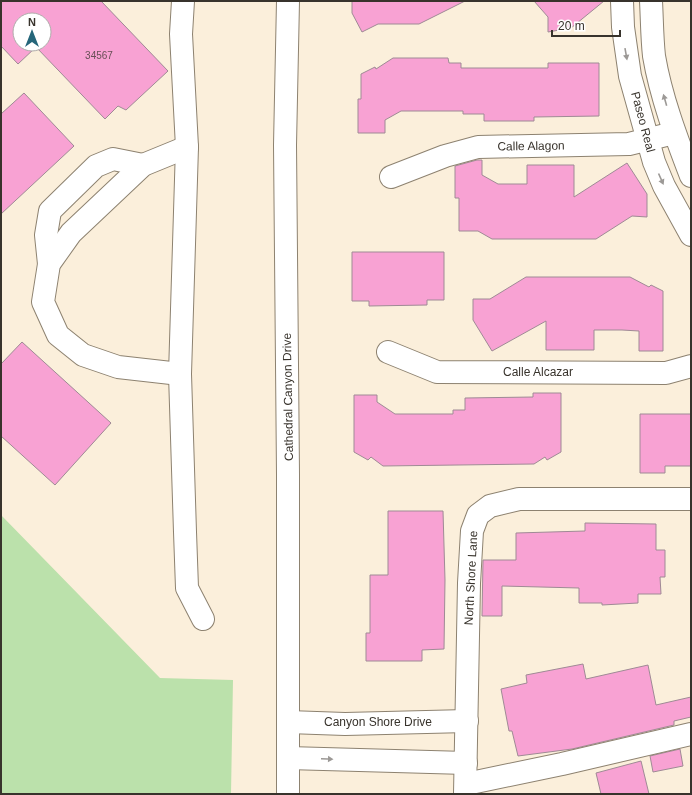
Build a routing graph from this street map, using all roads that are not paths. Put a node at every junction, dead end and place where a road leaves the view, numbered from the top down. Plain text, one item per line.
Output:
1 (184, 1) edge
2 (288, 1) edge
3 (622, 1) edge
4 (651, 1) edge
5 (674, 133) junction
6 (647, 139) junction
7 (187, 147) junction
8 (142, 165) junction
9 (691, 176) edge
10 (391, 177) dead end
11 (691, 233) edge
12 (49, 264) junction
13 (388, 352) dead end
14 (691, 366) edge
15 (180, 374) junction
16 (691, 500) edge
17 (203, 619) dead end
18 (467, 721) junction
19 (288, 722) junction
20 (691, 734) edge
21 (288, 758) junction
22 (466, 780) edge
23 (288, 794) edge

1 - 7 street
2 - 19 street, Cathedral Canyon Drive
3 -> 6 street, Paseo Real
5 -> 4 street
5 - 6 street, Calle Alagon
5 - 9 street
6 - 10 street, Calle Alagon
6 -> 11 street, Paseo Real
7 - 8 street
7 - 15 street
8 - 12 street
8 - 12 street
12 - 15 street
13 - 14 street, Calle Alcazar
15 - 17 street
16 - 18 street, North Shore Lane
18 - 19 street, Canyon Shore Drive
18 - 22 street, North Shore Lane
19 - 21 street, Cathedral Canyon Drive
20 - 22 street
21 -> 22 street
21 - 23 street, Cathedral Canyon Drive

